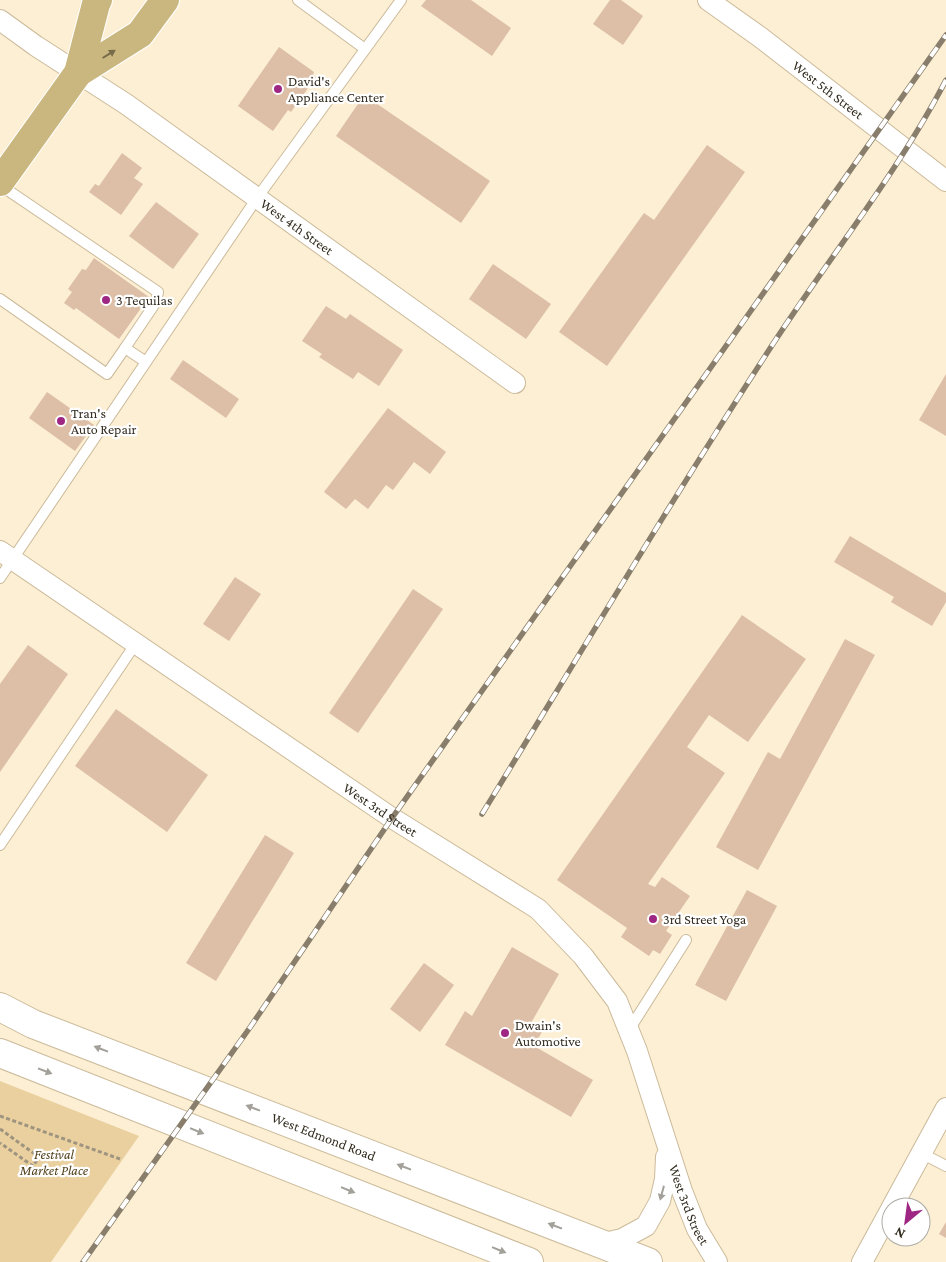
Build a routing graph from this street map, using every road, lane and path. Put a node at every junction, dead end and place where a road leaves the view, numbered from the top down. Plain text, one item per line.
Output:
1 (98, 0) edge
2 (165, 0) edge
3 (298, 0) edge
4 (401, 0) edge
5 (708, 0) edge
6 (0, 20) edge
7 (365, 49) junction
8 (78, 73) junction
9 (946, 181) edge
10 (0, 184) edge
11 (257, 198) junction
12 (0, 299) edge
13 (125, 348) junction
14 (146, 362) junction
15 (515, 383) dead end
16 (6, 555) edge
17 (0, 578) edge
18 (136, 643) junction
19 (0, 845) edge
20 (686, 940) dead end
21 (0, 1007) edge
22 (629, 1031) junction
23 (0, 1053) edge
24 (946, 1108) edge
25 (0, 1116) edge
26 (0, 1129) edge
27 (0, 1142) edge
28 (666, 1145) junction
29 (922, 1153) junction
30 (120, 1159) dead end
31 (946, 1166) edge
32 (898, 1197) edge
33 (881, 1228) edge
34 (601, 1244) junction
35 (529, 1262) edge
36 (648, 1262) edge
37 (717, 1262) edge
38 (862, 1262) edge

1 - 8 main road
8 -> 2 main road
3 - 7 lane
4 - 7 lane
5 - 9 street, West 5th Street
6 - 8 street, West 4th Street
7 - 11 lane
8 - 10 main road
8 - 11 street, West 4th Street
10 - 13 lane
11 - 14 lane
11 - 15 street, West 4th Street
12 - 13 lane
13 - 14 lane
14 - 16 lane
16 - 17 lane
16 - 18 street, West 3rd Street
18 - 19 lane
18 - 22 street, West 3rd Street
20 - 22 lane
34 -> 21 main road, West Edmond Road
22 - 28 street, West 3rd Street
23 -> 35 main road
24 - 29 street
25 - 30 path
26 - 27 path
28 -> 34 street, West 3rd Street
28 - 37 street, West 3rd Street
29 - 31 lane
29 - 32 street
33 - 38 street
34 - 36 main road, West Edmond Road

